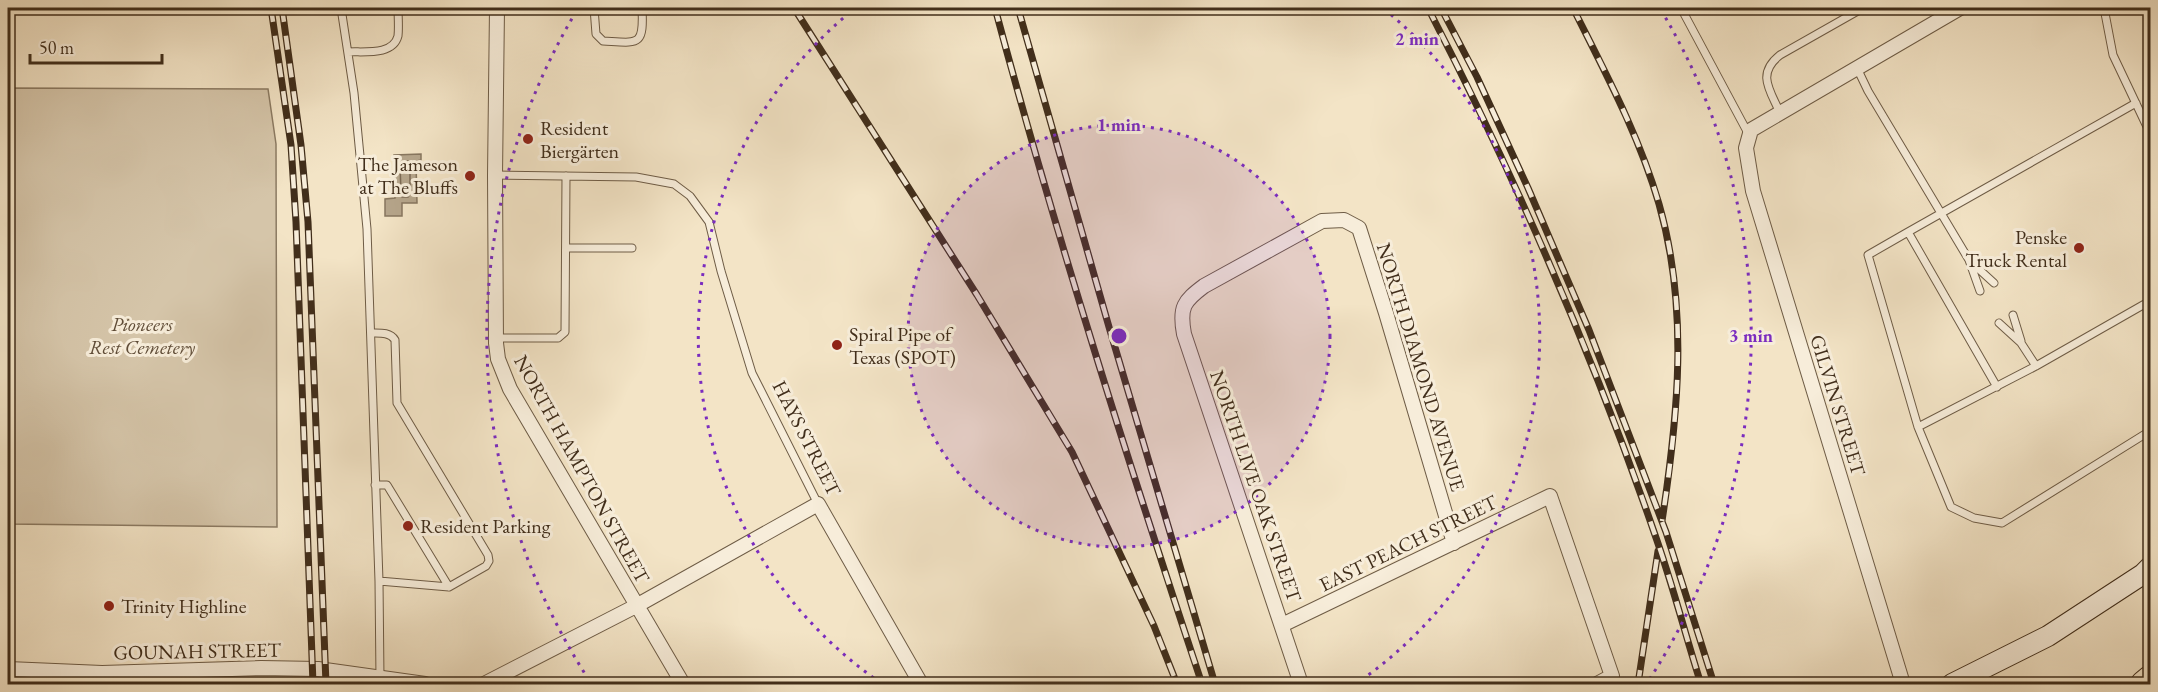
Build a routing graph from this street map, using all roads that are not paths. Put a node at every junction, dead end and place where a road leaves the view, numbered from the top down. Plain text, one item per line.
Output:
1 (341, 8) edge
2 (398, 8) edge
3 (497, 8) edge
4 (594, 8) edge
5 (642, 8) edge
6 (1681, 8) edge
7 (1863, 8) edge
8 (1960, 8) edge
9 (2104, 8) edge
10 (1944, 11) edge
11 (348, 52) junction
12 (1856, 68) junction
13 (2136, 103) junction
14 (1780, 113) junction
15 (2151, 133) edge
16 (1749, 135) junction
17 (495, 175) junction
18 (566, 176) junction
19 (1940, 213) junction
20 (1335, 221) joint
21 (1908, 232) junction
22 (567, 248) junction
23 (632, 248) dead end
24 (1969, 260) junction
25 (1994, 283) dead end
26 (1980, 291) dead end
27 (2151, 301) edge
28 (2013, 315) dead end
29 (1999, 322) dead end
30 (371, 333) junction
31 (496, 338) junction
32 (2022, 343) junction
33 (2036, 366) junction
34 (1997, 387) junction
35 (1918, 427) junction
36 (2151, 431) edge
37 (375, 485) junction
38 (818, 504) junction
39 (1454, 543) junction
40 (2151, 567) edge
41 (379, 581) junction
42 (449, 587) junction
43 (636, 606) junction
44 (1282, 625) junction
45 (8, 669) edge
46 (2151, 679) edge
47 (383, 680) junction
48 (425, 684) edge
49 (484, 684) edge
50 (683, 684) edge
51 (920, 684) edge
52 (1301, 684) edge
53 (1597, 684) edge
54 (1902, 684) edge
55 (1952, 684) edge
56 (2144, 684) edge

1 - 11 lane
2 - 11 lane
3 - 17 street, NORTH HAMPTON STREET
4 - 5 lane
6 - 16 lane
7 - 14 lane
8 - 10 street
9 - 13 lane
10 - 12 street
11 - 30 lane
12 - 14 street
12 - 19 lane
13 - 15 lane
13 - 19 lane
14 - 16 street
16 - 54 street, GILVIN STREET
17 - 18 lane
17 - 31 street, NORTH HAMPTON STREET
18 - 22 lane
18 - 38 lane, HAYS STREET
19 - 21 lane
19 - 24 lane
20 - 39 street, NORTH DIAMOND AVENUE
20 - 44 street, NORTH LIVE OAK STREET
21 - 34 lane
21 - 35 lane
22 - 23 lane
22 - 31 lane
24 - 25 lane
24 - 26 lane
27 - 33 lane
28 - 32 lane
29 - 32 lane
30 - 37 lane
30 - 42 lane
31 - 43 street, NORTH HAMPTON STREET
32 - 33 lane
33 - 34 lane
34 - 35 lane
35 - 36 lane
37 - 41 lane
37 - 42 lane
38 - 43 street
38 - 51 street, HAYS STREET
39 - 44 street, EAST PEACH STREET
39 - 53 street, EAST PEACH STREET
40 - 55 main road
41 - 42 lane
41 - 47 lane
43 - 49 street
43 - 50 street, NORTH HAMPTON STREET
44 - 52 street, NORTH LIVE OAK STREET
45 - 47 street, GOUNAH STREET
46 - 56 highway
47 - 48 street, GOUNAH STREET

